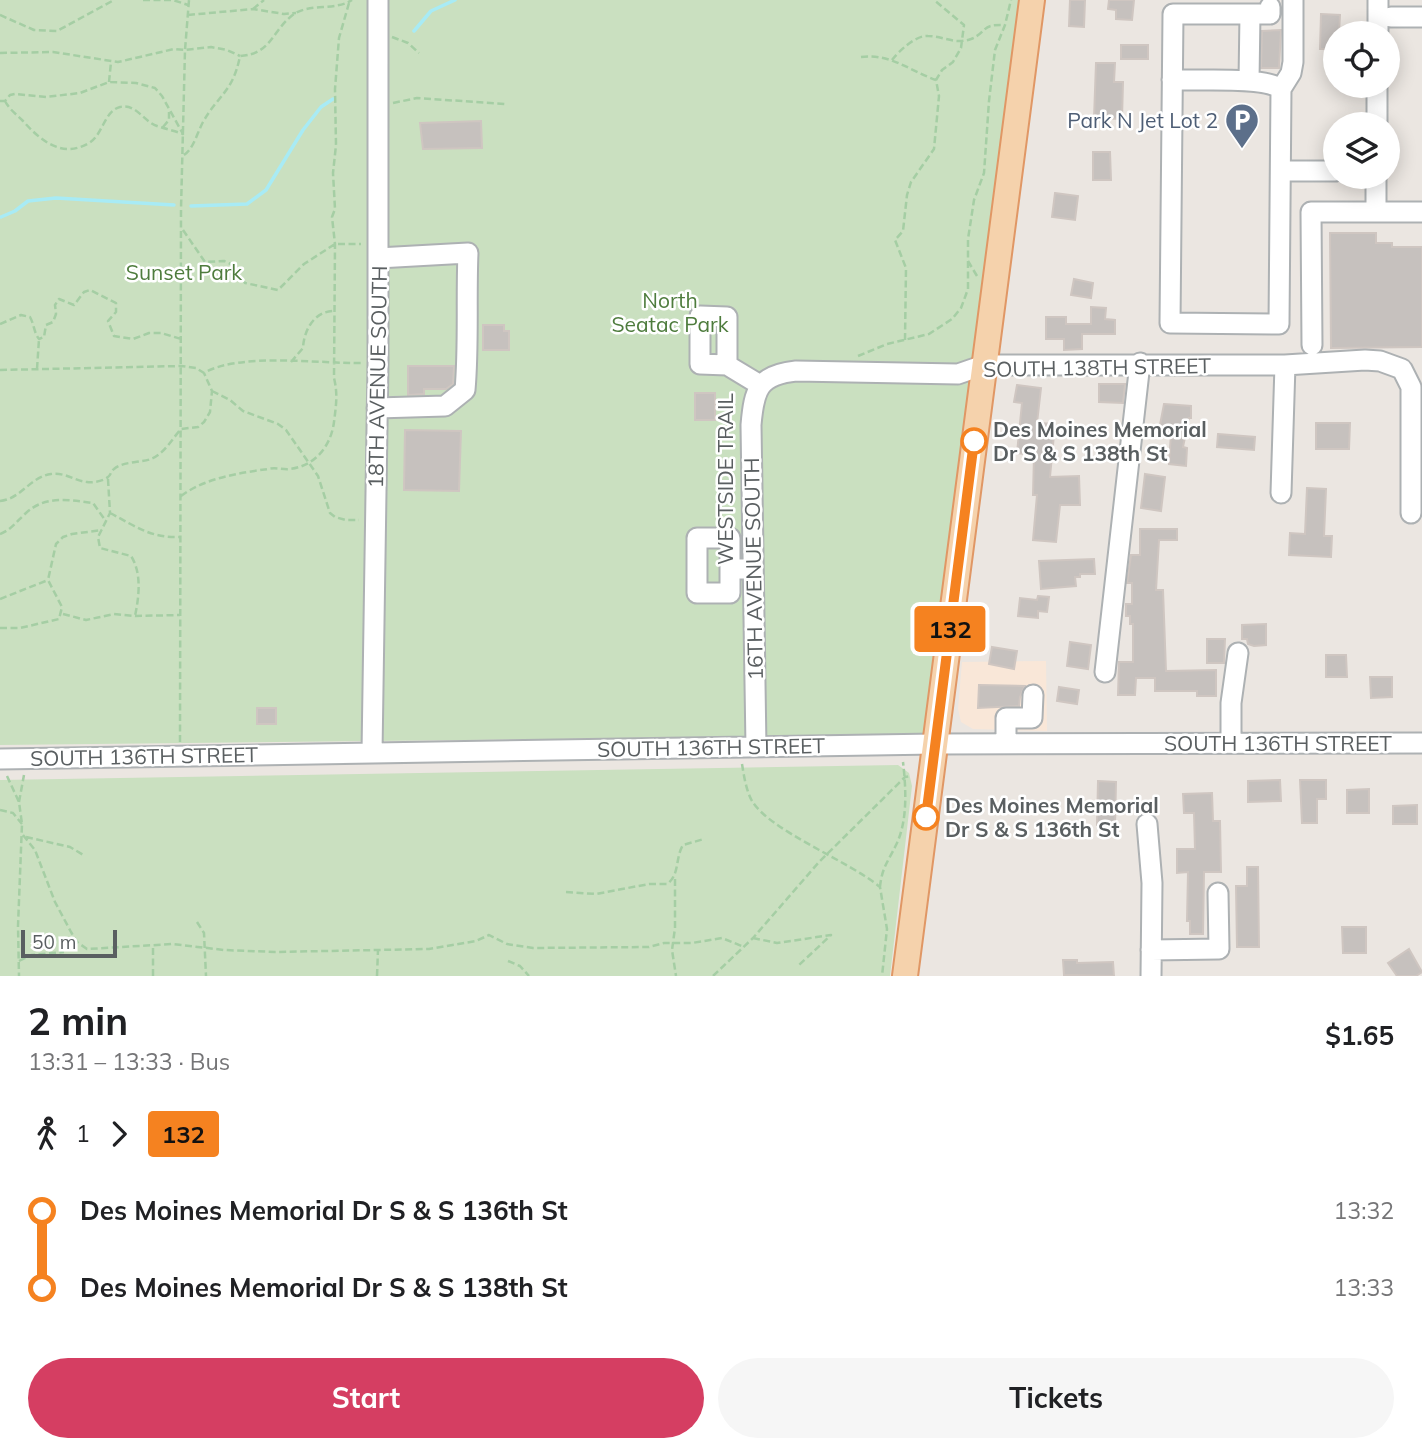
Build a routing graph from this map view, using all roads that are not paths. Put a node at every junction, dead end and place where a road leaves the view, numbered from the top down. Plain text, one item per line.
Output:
1 (378, 0) edge
2 (1032, 0) edge
3 (1293, 0) edge
4 (1378, 0) edge
5 (1270, 11) dead end
6 (1250, 14) junction
7 (1391, 17) dead end
8 (1422, 17) edge
9 (1378, 21) edge
10 (1172, 80) junction
11 (1249, 81) junction
12 (1281, 89) junction
13 (1281, 171) junction
14 (1323, 171) edge
15 (1376, 189) edge
16 (1376, 212) junction
17 (1422, 212) edge
18 (378, 251) junction
19 (1312, 345) dead end
20 (1140, 363) junction
21 (727, 365) dead end
22 (984, 365) junction
23 (1284, 365) junction
24 (758, 388) junction
25 (377, 408) junction
26 (1282, 493) dead end
27 (1410, 513) dead end
28 (730, 569) dead end
29 (754, 569) junction
30 (1238, 653) dead end
31 (1105, 673) dead end
32 (1033, 695) dead end
33 (1231, 743) junction
34 (1422, 743) edge
35 (935, 744) junction
36 (1006, 744) junction
37 (749, 747) junction
38 (372, 753) junction
39 (4, 768) edge
40 (1147, 824) dead end
41 (1218, 893) dead end
42 (1151, 950) junction
43 (905, 976) edge
44 (1151, 976) edge

1 - 18 street, 18TH AVENUE SOUTH
2 - 22 main road
3 - 12 street
4 - 9 street
5 - 6 street
6 - 10 street
6 - 11 street
7 - 8 street
10 - 11 street
10 - 13 street
11 - 12 street
12 - 13 street
13 - 14 street
15 - 16 street
16 - 17 street
16 - 19 street
18 - 25 street, 18TH AVENUE SOUTH
18 - 25 street
20 - 22 street, SOUTH 138TH STREET
20 - 23 street, SOUTH 138TH STREET
20 - 31 street
21 - 24 street
22 - 24 street, SOUTH 138TH STREET
22 - 35 main road
23 - 26 street
23 - 27 street, SOUTH 138TH STREET
24 - 29 street, 16TH AVENUE SOUTH
25 - 38 street, 18TH AVENUE SOUTH
28 - 29 street
29 - 37 street, 16TH AVENUE SOUTH
30 - 33 street
32 - 36 street
33 - 34 street, SOUTH 136TH STREET
33 - 36 street, SOUTH 136TH STREET
35 - 36 street, SOUTH 136TH STREET
35 - 37 street, SOUTH 136TH STREET
35 - 43 main road
37 - 38 street, SOUTH 136TH STREET
38 - 39 street, SOUTH 136TH STREET
40 - 42 street
41 - 42 street
42 - 44 street

